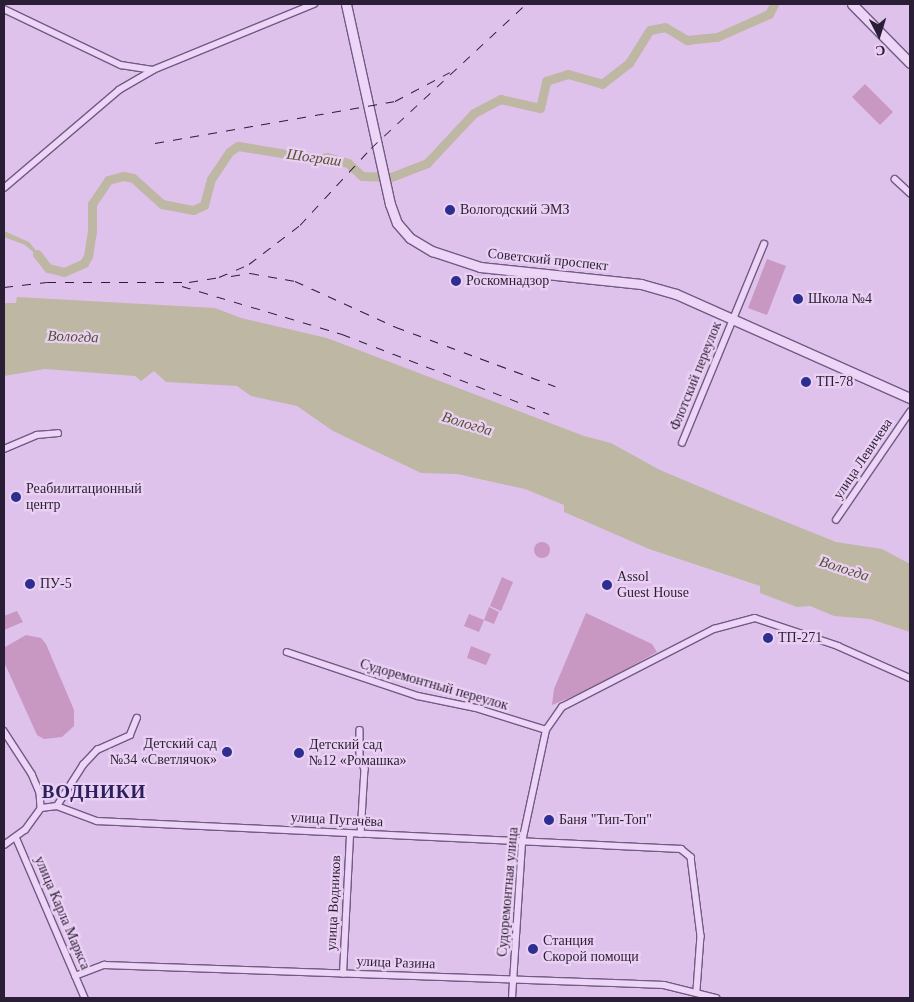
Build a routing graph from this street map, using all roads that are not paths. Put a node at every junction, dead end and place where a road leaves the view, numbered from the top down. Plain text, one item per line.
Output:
1 (314, 4) edge
2 (346, 4) edge
3 (852, 4) edge
4 (4, 10) edge
5 (910, 63) edge
6 (152, 70) junction
7 (895, 179) dead end
8 (4, 188) edge
9 (910, 193) edge
10 (764, 244) dead end
11 (734, 319) junction
12 (910, 398) edge
13 (910, 412) edge
14 (58, 433) dead end
15 (682, 443) dead end
16 (4, 448) edge
17 (836, 520) dead end
18 (287, 652) dead end
19 (910, 678) edge
20 (137, 718) dead end
21 (360, 730) dead end
22 (546, 730) junction
23 (4, 731) edge
24 (57, 806) junction
25 (41, 808) junction
26 (350, 834) junction
27 (360, 834) junction
28 (16, 837) junction
29 (522, 842) junction
30 (4, 845) edge
31 (343, 974) junction
32 (75, 976) junction
33 (514, 979) junction
34 (698, 991) junction
35 (708, 997) edge
36 (85, 998) edge
37 (512, 998) edge
38 (716, 998) edge

1 - 6 street
2 - 11 street, Советский проспект
3 - 5 street
4 - 6 street
6 - 8 street
7 - 9 street
10 - 11 street, Флотский переулок
11 - 12 street, Советский проспект
11 - 15 street, Флотский переулок
13 - 17 street, улица Левичева
14 - 16 street
18 - 22 street, Судоремонтный переулок
19 - 22 street
20 - 24 street
21 - 27 street
22 - 29 street, Судоремонтная улица
23 - 25 street
24 - 25 street, улица Пугачёва
24 - 26 street, улица Пугачёва
25 - 28 street
26 - 27 street, улица Пугачёва
26 - 31 street, улица Водников
27 - 29 street, улица Пугачёва
28 - 30 street
28 - 32 street, улица Карла Маркса
29 - 33 street, Судоремонтная улица
29 - 34 street, улица Пугачёва
31 - 32 street, улица Разина
31 - 33 street, улица Разина
32 - 36 street, улица Карла Маркса
33 - 34 street, улица Разина
33 - 37 street, Судоремонтная улица
34 - 35 street, улица Разина
35 - 38 street, улица Разина

